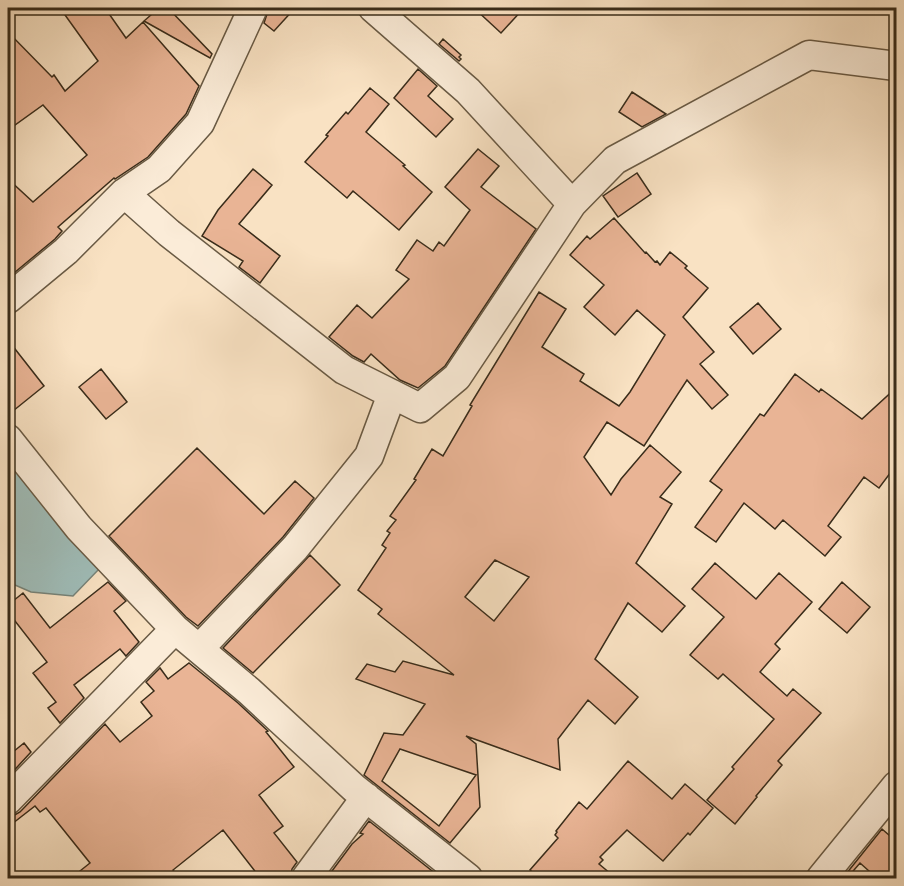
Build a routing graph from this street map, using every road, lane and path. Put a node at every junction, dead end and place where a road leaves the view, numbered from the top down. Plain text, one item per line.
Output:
1 (253, 8) edge
2 (372, 8) edge
3 (897, 66) edge
4 (124, 193) junction
5 (572, 204) junction
6 (8, 299) edge
7 (392, 394) junction
8 (8, 438) edge
9 (175, 629) junction
10 (199, 649) junction
11 (897, 786) edge
12 (366, 797) junction
13 (8, 800) edge
14 (306, 879) edge
15 (468, 879) edge
16 (820, 879) edge

1 - 4 street
2 - 5 street
3 - 5 street
4 - 6 street
4 - 7 street
5 - 7 street
7 - 10 street
8 - 9 street
9 - 10 street
9 - 13 street
10 - 12 street
11 - 16 street
12 - 14 street
12 - 15 street

